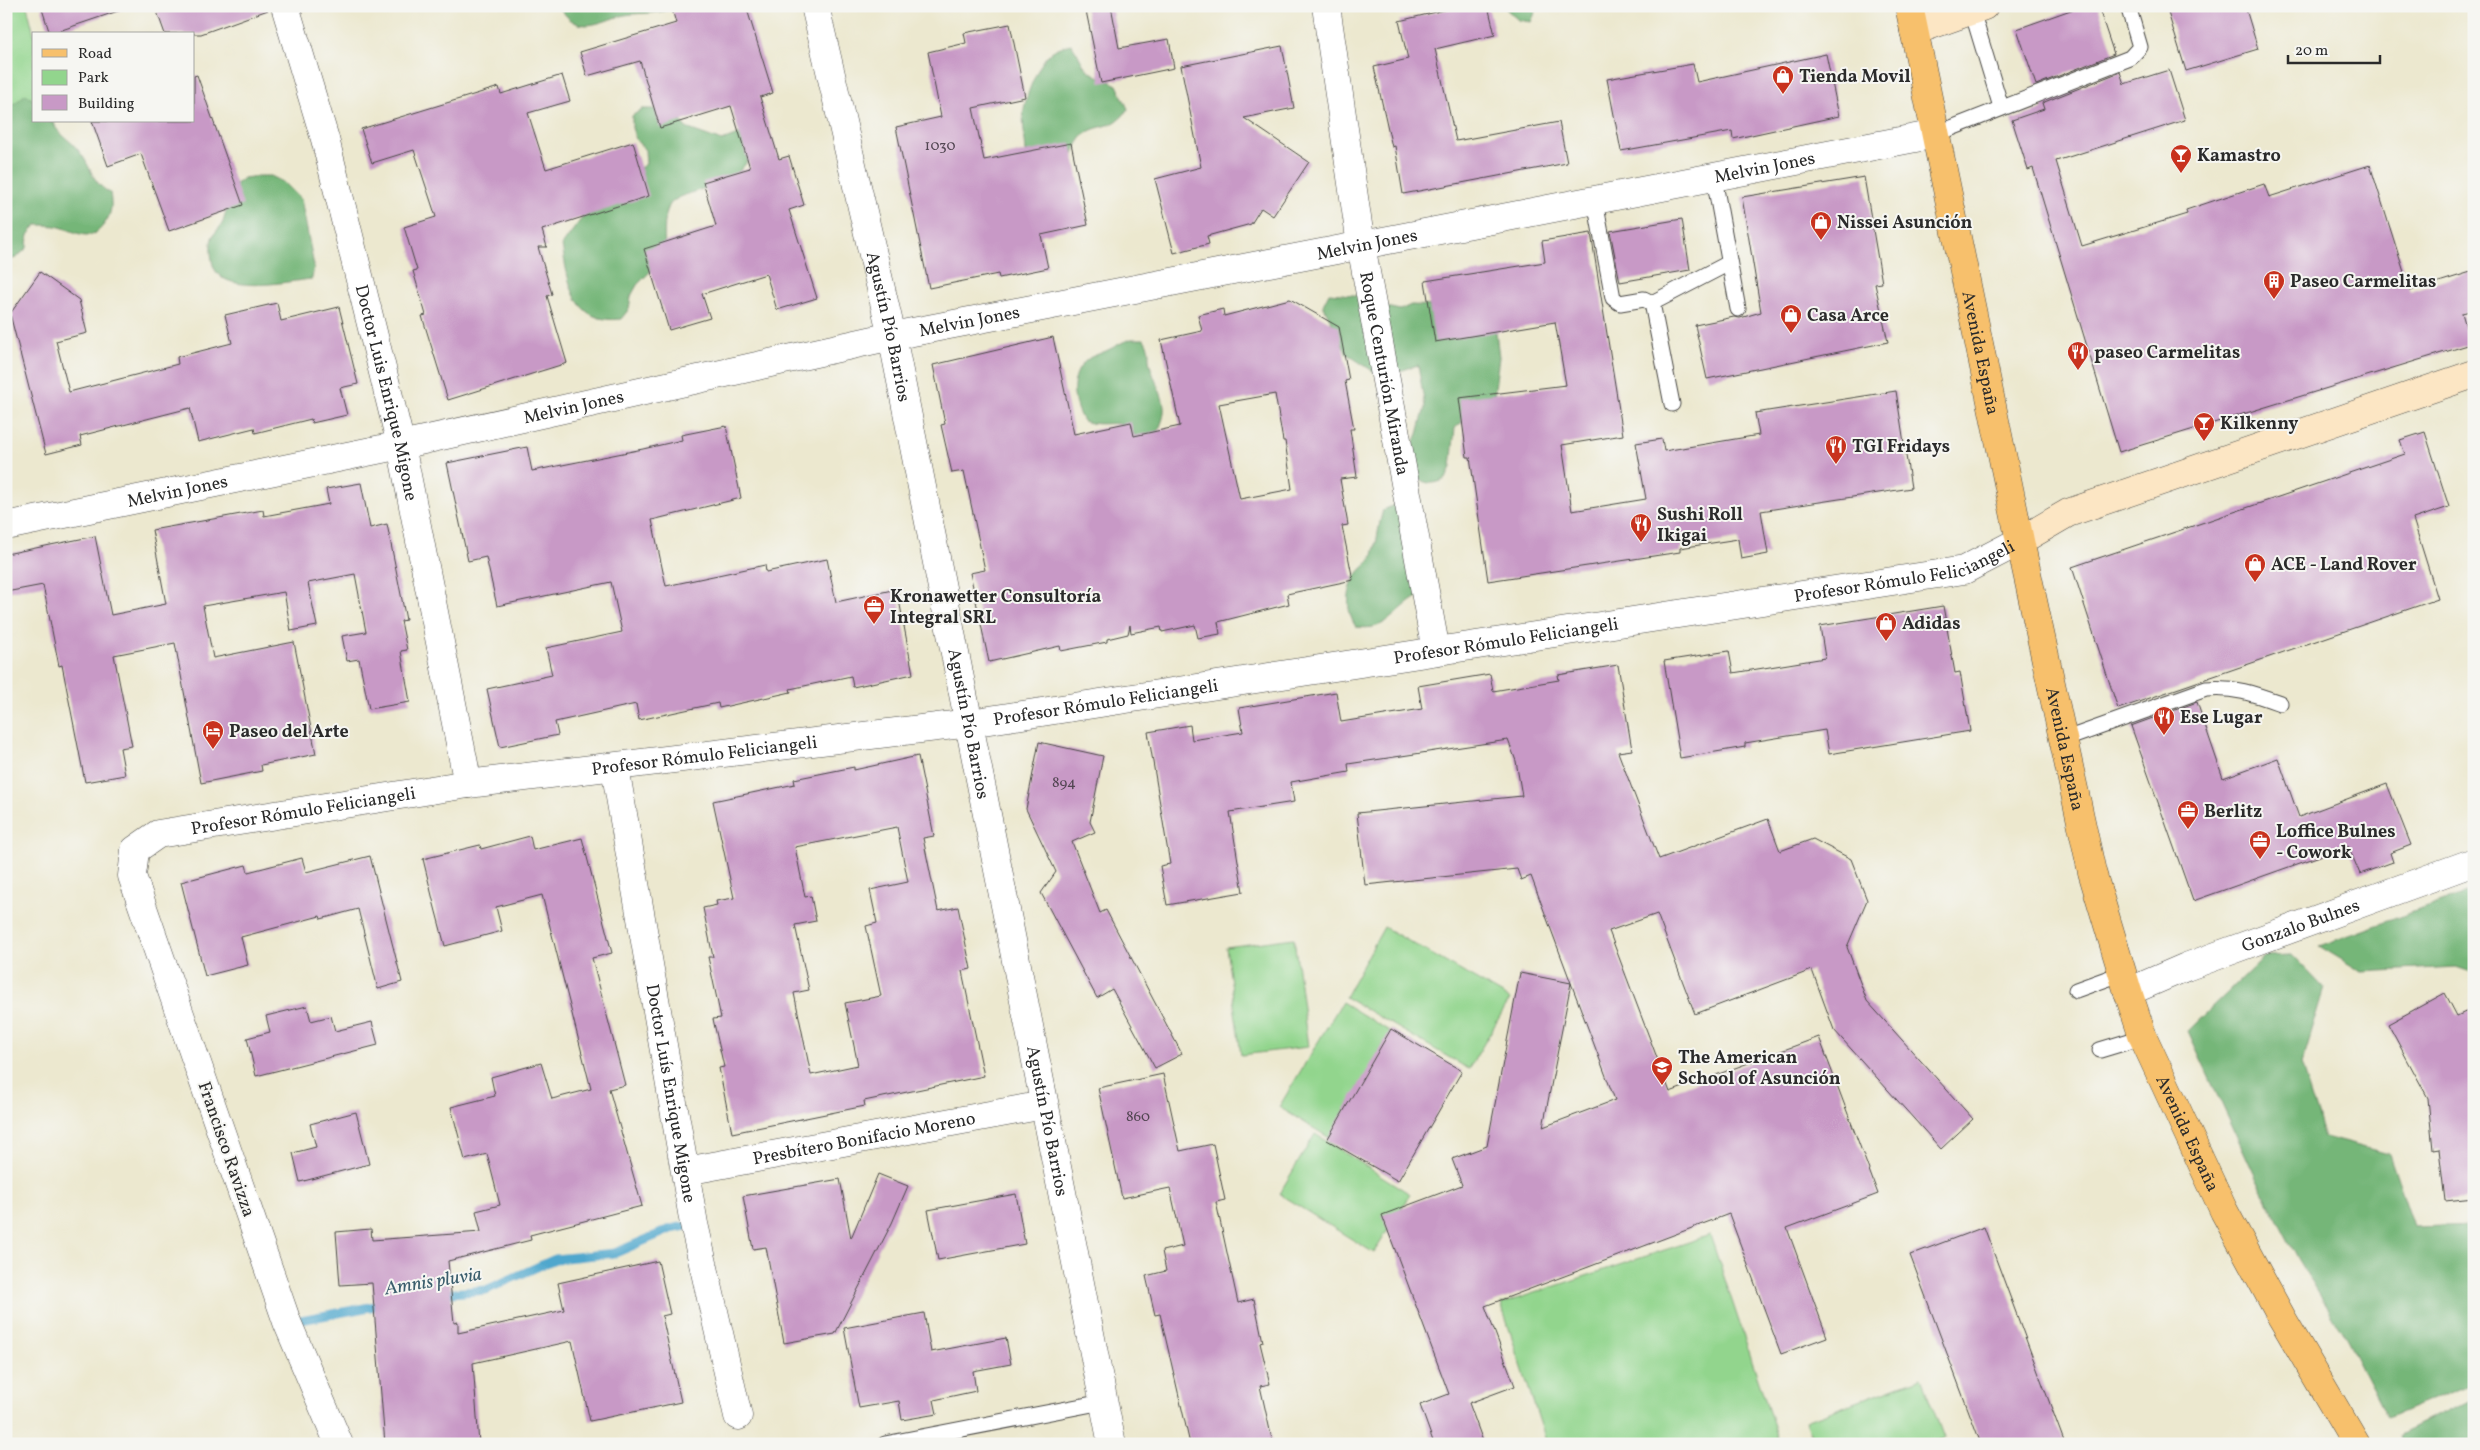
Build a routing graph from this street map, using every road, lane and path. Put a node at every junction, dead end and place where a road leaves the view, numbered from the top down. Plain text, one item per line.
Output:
1 (285, 6) edge
2 (815, 6) edge
3 (1326, 6) edge
4 (2128, 6) edge
5 (1978, 8) edge
6 (1911, 18) edge
7 (2001, 107) junction
8 (1936, 134) junction
9 (1714, 178) junction
10 (1595, 201) junction
11 (1360, 245) junction
12 (1729, 263) junction
13 (1652, 303) junction
14 (1738, 309) dead end
15 (892, 336) junction
16 (2474, 374) edge
17 (1672, 404) dead end
18 (401, 445) junction
19 (6, 526) edge
20 (2020, 541) junction
21 (1436, 651) junction
22 (2280, 703) dead end
23 (970, 723) junction
24 (2063, 740) junction
25 (615, 768) junction
26 (468, 784) junction
27 (136, 850) joint
28 (2474, 862) edge
29 (2125, 982) junction
30 (2076, 990) dead end
31 (2143, 1037) junction
32 (2100, 1050) dead end
33 (1044, 1105) junction
34 (686, 1171) junction
35 (1103, 1402) junction
36 (738, 1416) dead end
37 (339, 1444) edge
38 (885, 1444) edge
39 (1112, 1444) edge
40 (2356, 1444) edge

1 - 18 street, Doctor Luis Enrique Migone
2 - 15 street, Agustín Pío Barrios
3 - 11 street, Roque Centurión Miranda
4 - 7 lane
5 - 6 street
5 - 7 lane
6 - 8 main road, Avenida España
7 - 8 lane
8 - 9 street, Melvin Jones
8 - 20 main road, Avenida España
9 - 10 street, Melvin Jones
9 - 12 lane
10 - 11 street, Melvin Jones
10 - 13 lane
11 - 15 street, Melvin Jones
11 - 21 street, Roque Centurión Miranda
12 - 13 lane
12 - 14 lane
13 - 17 lane
15 - 18 street, Melvin Jones
15 - 23 street, Agustín Pío Barrios
16 - 20 street, Profesor Rómulo Feliciangeli
18 - 19 street, Melvin Jones
18 - 26 street, Doctor Luis Enrique Migone
20 - 21 street, Profesor Rómulo Feliciangeli
20 - 24 main road, Avenida España
21 - 23 street, Profesor Rómulo Feliciangeli
22 - 24 lane
23 - 25 street, Profesor Rómulo Feliciangeli
23 - 33 street, Agustín Pío Barrios
24 - 29 main road, Avenida España
25 - 26 street, Profesor Rómulo Feliciangeli
25 - 34 street, Doctor Luís Enrique Migone
26 - 27 street, Profesor Rómulo Feliciangeli
27 - 37 street, Francisco Ravizza
28 - 29 street, Gonzalo Bulnes
29 - 30 lane
29 - 31 main road, Avenida España
31 - 32 lane
31 - 40 main road, Avenida España
33 - 34 street, Presbítero Bonifacio Moreno
33 - 35 street, Agustín Pío Barrios
34 - 36 street, Doctor Luís Enrique Migone
35 - 38 lane
35 - 39 street, Agustín Pío Barrios

